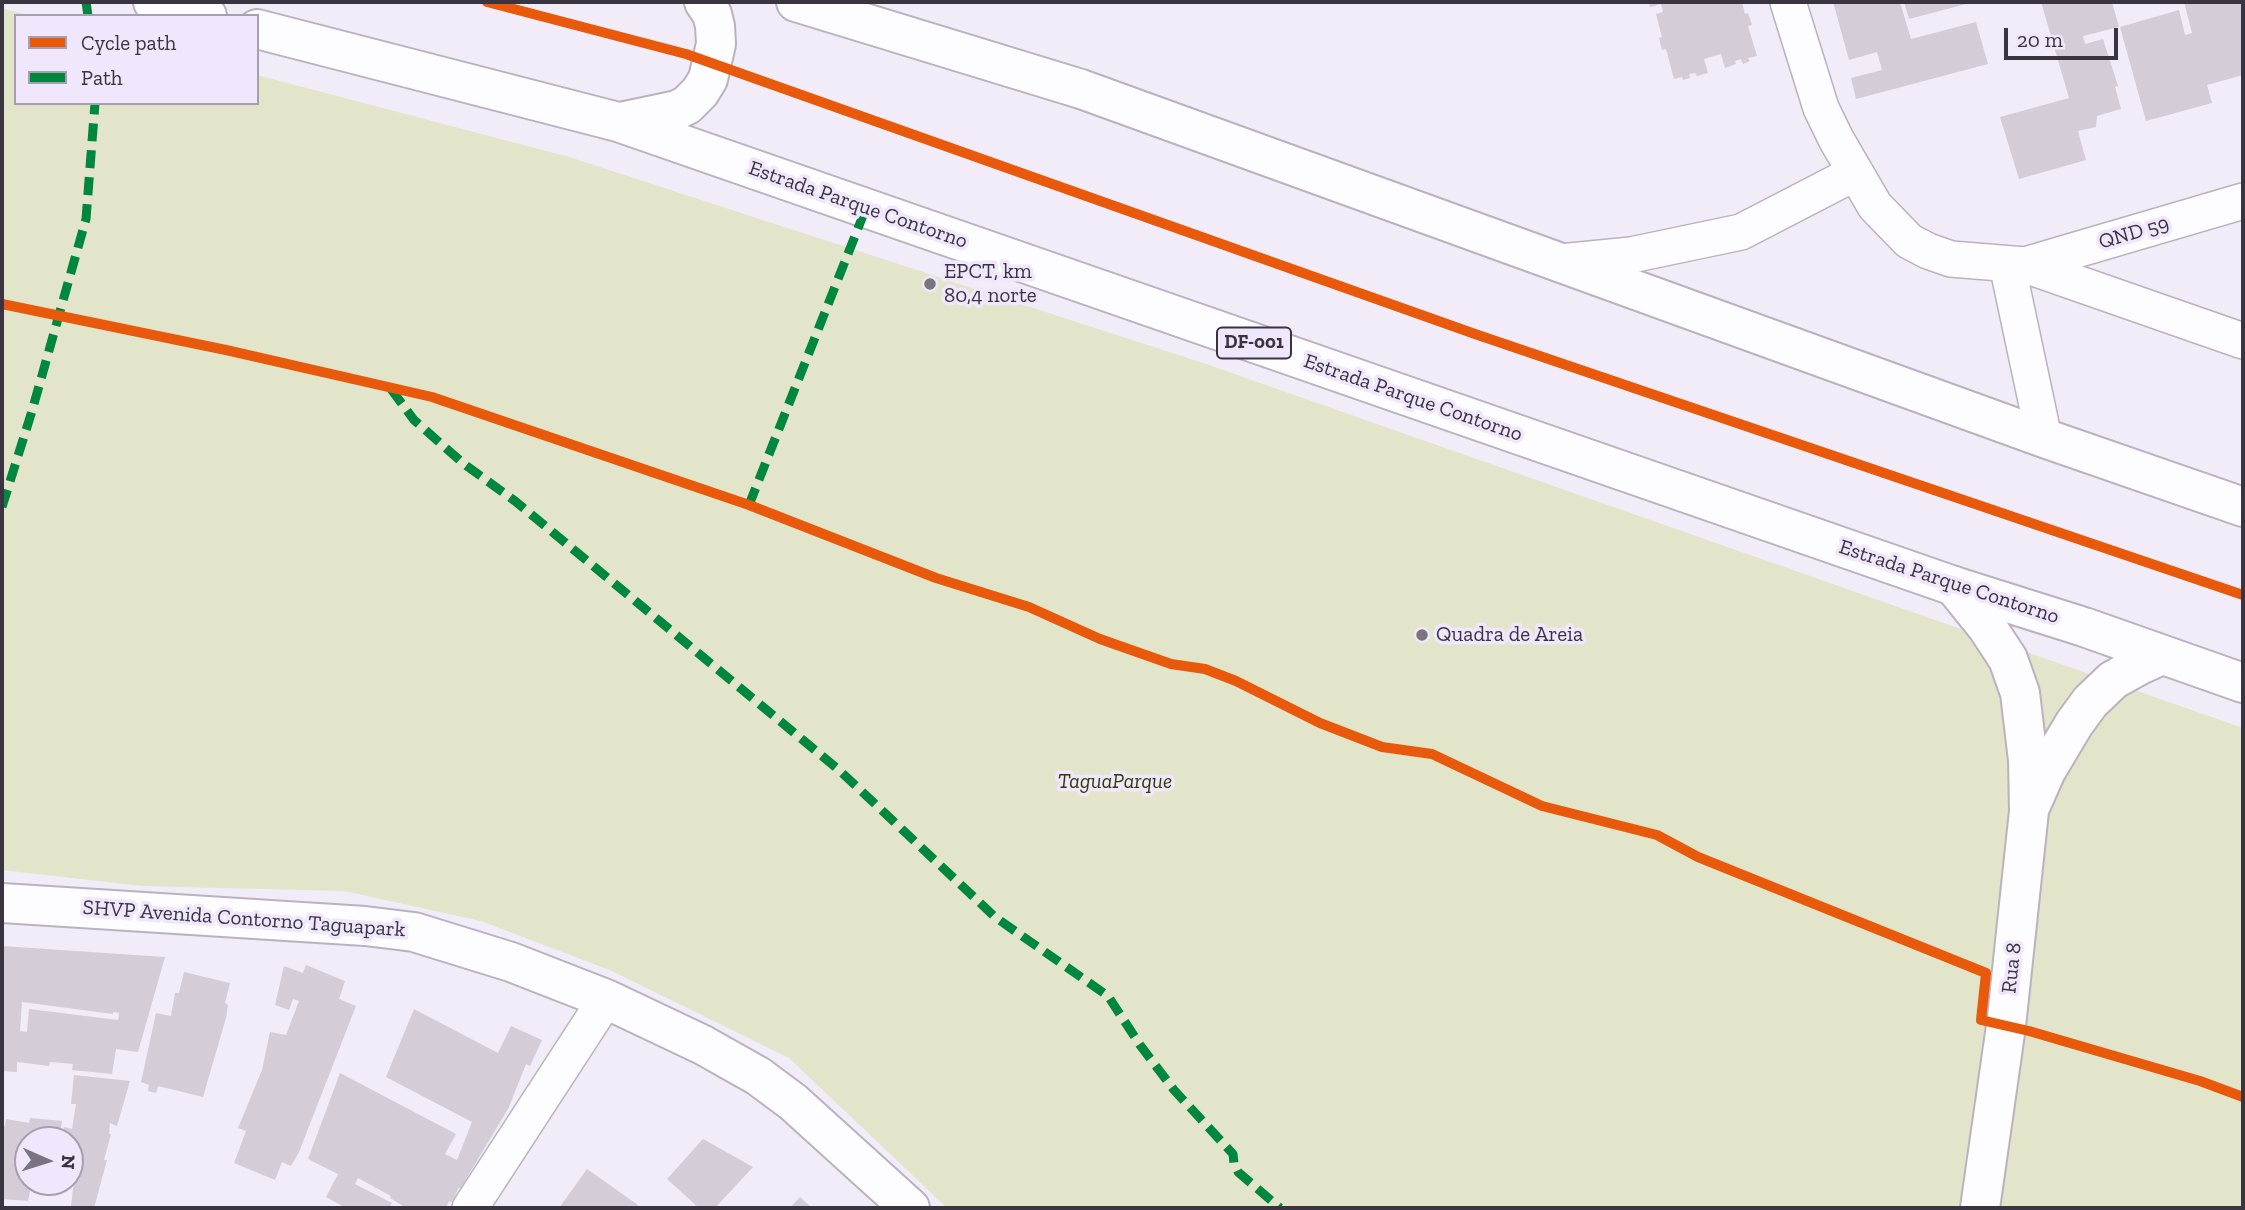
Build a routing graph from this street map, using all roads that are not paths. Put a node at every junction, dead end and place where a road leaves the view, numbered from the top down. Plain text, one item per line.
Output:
1 (153, 2) edge
2 (704, 2) edge
3 (796, 2) edge
4 (1788, 2) edge
5 (199, 14) edge
6 (259, 30) edge
7 (618, 122) junction
8 (1855, 173) junction
9 (2243, 201) edge
10 (1560, 262) junction
11 (2016, 264) junction
12 (2243, 341) edge
13 (2044, 438) junction
14 (2243, 507) edge
15 (1954, 586) junction
16 (2162, 655) junction
17 (2243, 684) edge
18 (2029, 811) junction
19 (2, 902) edge
20 (606, 999) junction
21 (470, 1208) edge
22 (910, 1208) edge
23 (1980, 1208) edge

1 - 5 main road
2 - 7 main road
3 - 10 main road
4 - 8 street
6 - 7 main road, Estrada Parque Contorno / DF-001
7 - 15 main road, Estrada Parque Contorno / DF-001
8 - 10 street
8 - 11 street
9 - 11 street, QND 59
10 - 13 main road
11 - 12 street
11 - 13 street
13 - 14 main road
15 - 16 main road, Estrada Parque Contorno / DF-001
15 - 18 main road
16 - 17 main road, Estrada Parque Contorno / DF-001
16 - 18 main road
18 - 23 main road, Rua 8
19 - 20 main road, SHVP Avenida Contorno Taguapark
20 - 21 street
20 - 22 main road, SHVP Avenida Contorno Taguapark

